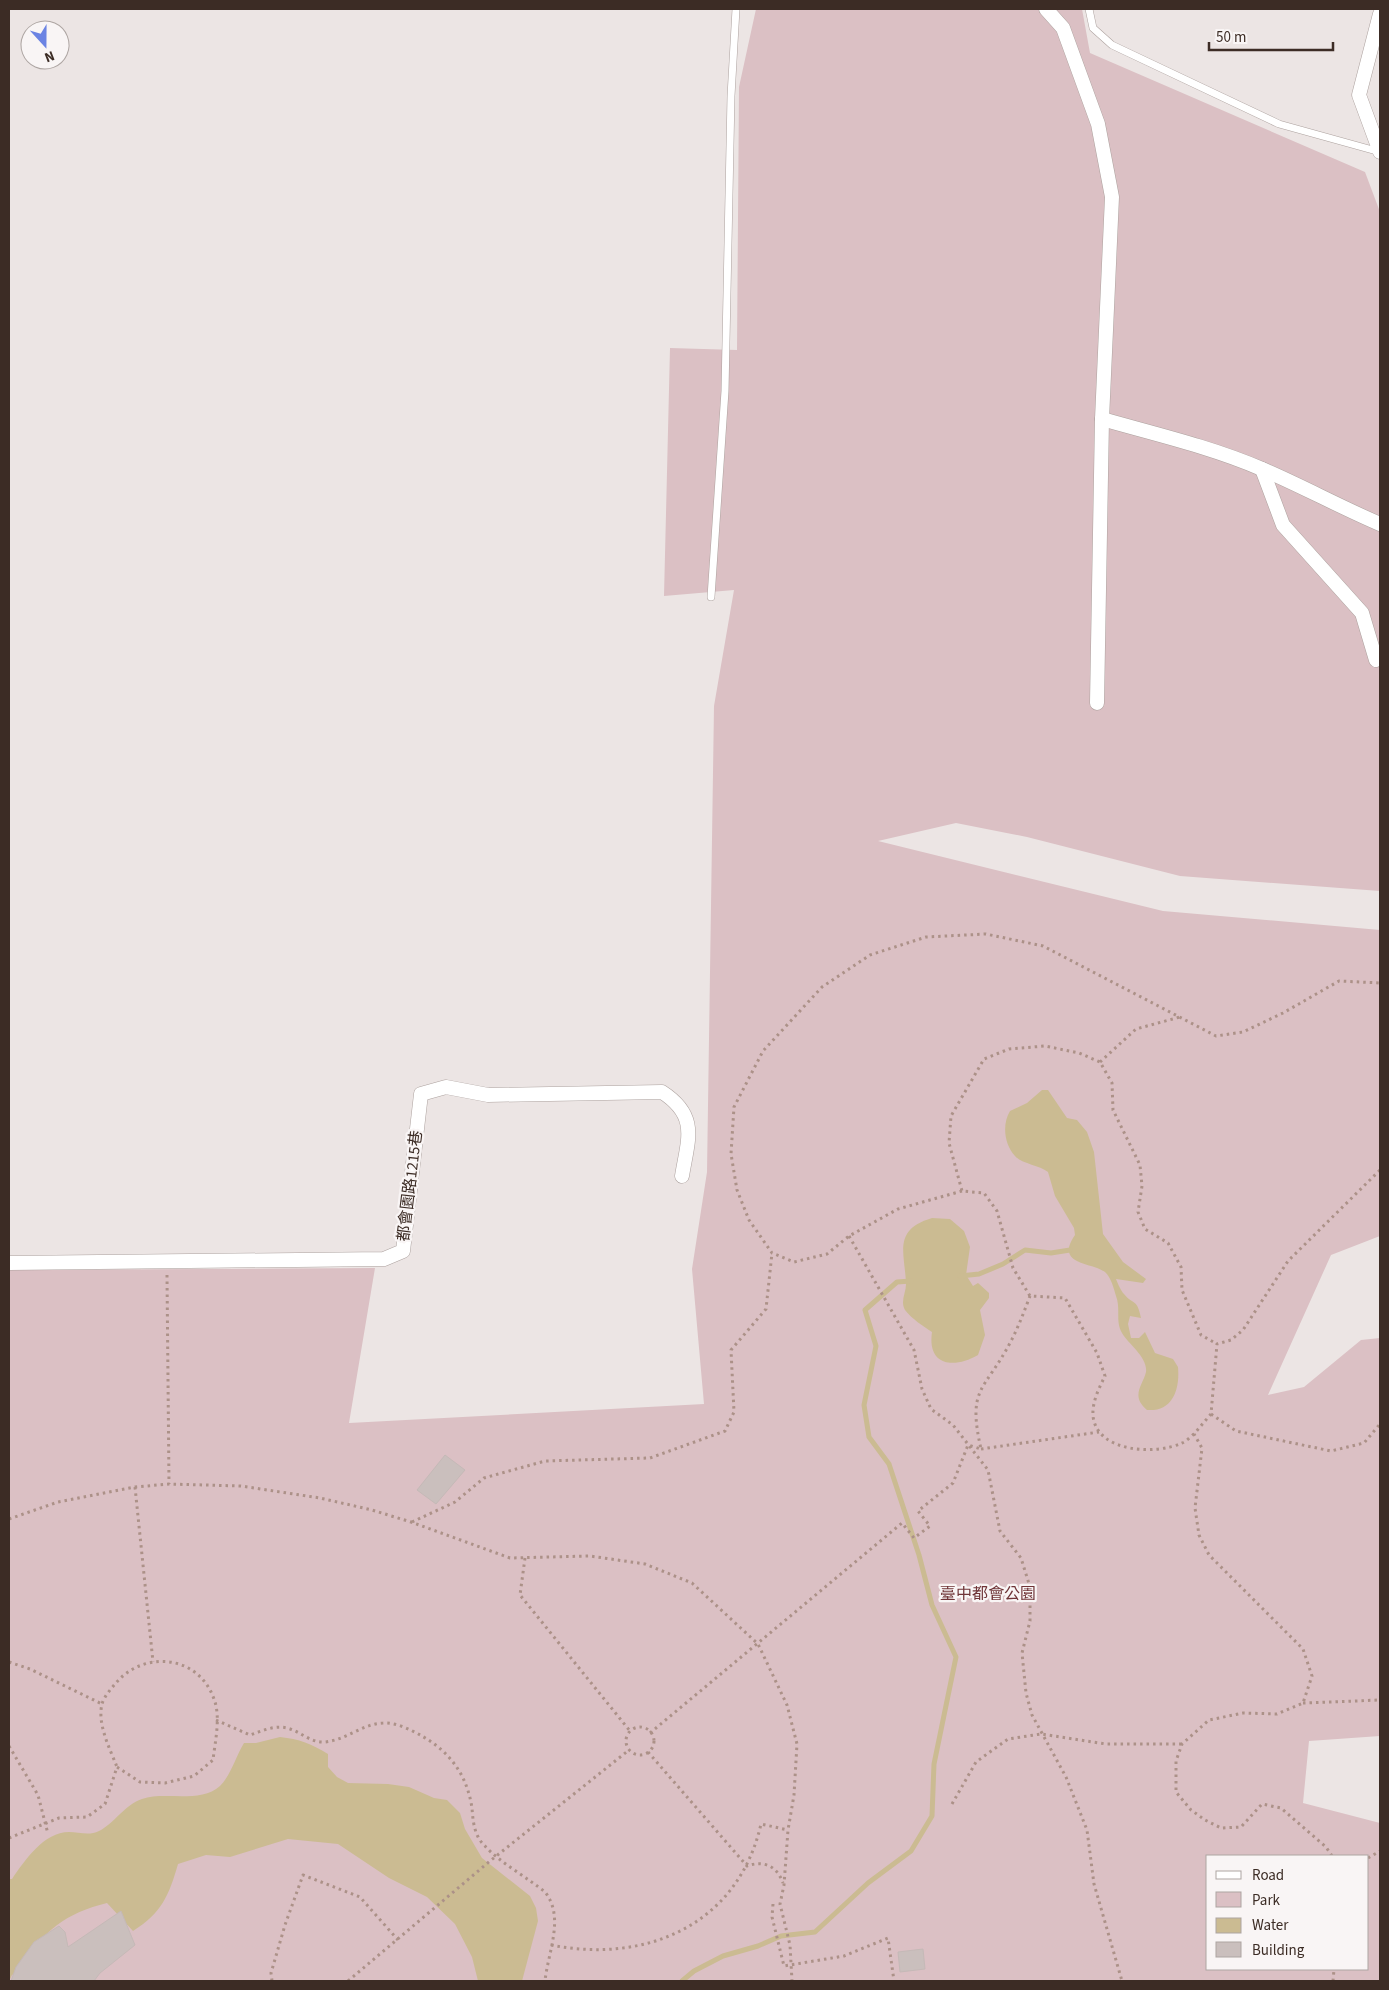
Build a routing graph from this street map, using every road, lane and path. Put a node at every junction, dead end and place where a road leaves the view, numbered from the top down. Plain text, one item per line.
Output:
1 (736, 9) edge
2 (1046, 9) edge
3 (1089, 9) edge
4 (1380, 14) edge
5 (1380, 152) edge
6 (1102, 419) junction
7 (1262, 469) junction
8 (1380, 524) edge
9 (711, 597) dead end
10 (1376, 660) dead end
11 (1097, 702) dead end
12 (1380, 983) edge
13 (1180, 1018) junction
14 (1100, 1062) junction
15 (1380, 1170) edge
16 (682, 1176) dead end
17 (962, 1191) junction
18 (850, 1236) junction
19 (772, 1252) junction
20 (166, 1260) junction
21 (9, 1263) edge
22 (1030, 1296) junction
23 (1216, 1344) junction
24 (1211, 1414) junction
25 (1380, 1424) edge
26 (1099, 1432) junction
27 (1194, 1434) junction
28 (968, 1445) junction
29 (981, 1450) junction
30 (169, 1484) junction
31 (135, 1487) junction
32 (9, 1519) edge
33 (411, 1522) junction
34 (525, 1558) junction
35 (758, 1644) junction
36 (9, 1662) edge
37 (153, 1662) junction
38 (1380, 1700) edge
39 (1303, 1703) junction
40 (102, 1704) junction
41 (216, 1720) junction
42 (630, 1731) junction
43 (650, 1732) junction
44 (1041, 1734) junction
45 (1182, 1744) junction
46 (9, 1746) edge
47 (630, 1750) junction
48 (648, 1752) junction
49 (117, 1767) junction
50 (952, 1804) dead end
51 (44, 1823) junction
52 (788, 1830) junction
53 (48, 1834) dead end
54 (9, 1838) edge
55 (1331, 1855) edge
56 (497, 1856) junction
57 (747, 1866) junction
58 (784, 1885) junction
59 (773, 1904) dead end
60 (398, 1940) junction
61 (551, 1946) junction
62 (790, 1964) junction
63 (272, 1981) edge
64 (348, 1981) edge
65 (545, 1981) edge
66 (792, 1981) edge
67 (894, 1981) edge
68 (1122, 1981) edge

1 - 9 lane
2 - 6 street
3 - 5 lane
4 - 5 street
6 - 7 street
6 - 11 street
7 - 8 street
7 - 10 street
12 - 13 path
13 - 14 path
13 - 19 path
14 - 17 path
14 - 23 path
15 - 23 path
16 - 20 street, 都會園路1215巷
17 - 18 path
17 - 22 path
18 - 19 path
18 - 28 path
19 - 33 path
20 - 21 street, 都會園路1215巷
20 - 30 path
22 - 26 path
22 - 29 path
23 - 24 path
24 - 25 path
24 - 27 path
26 - 27 path
26 - 29 path
27 - 39 path
28 - 29 path
28 - 35 path
28 - 44 path
30 - 31 path
30 - 33 path
31 - 32 path
31 - 37 path
33 - 34 path
34 - 35 path
34 - 42 path
35 - 43 path
35 - 52 path
36 - 40 path
37 - 40 path
37 - 41 path
38 - 39 path
39 - 45 path
40 - 49 path
41 - 49 path
41 - 56 path
42 - 43 path
42 - 47 path
43 - 48 path
44 - 45 path
44 - 50 path
44 - 68 path
45 - 55 path
46 - 51 path
47 - 48 path
47 - 56 path
48 - 57 path
49 - 51 path
51 - 53 path
51 - 54 path
52 - 57 path
52 - 58 path
56 - 60 path
56 - 61 path
57 - 58 path
57 - 61 path
58 - 62 path
59 - 62 path
60 - 63 path
60 - 64 path
61 - 65 path
62 - 66 path
62 - 67 path

